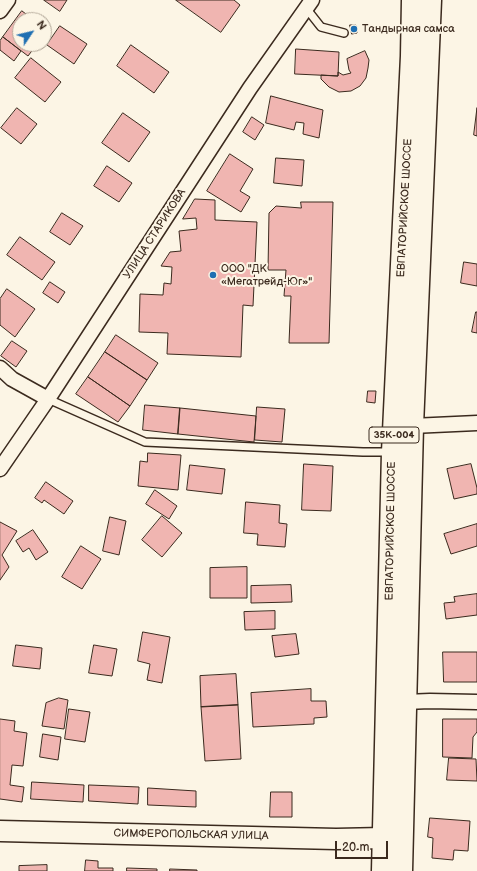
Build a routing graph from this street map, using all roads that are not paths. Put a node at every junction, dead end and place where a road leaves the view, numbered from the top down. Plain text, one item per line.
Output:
1 (8, 0) edge
2 (417, 0) edge
3 (309, 4) edge
4 (0, 11) edge
5 (344, 32) dead end
6 (0, 368) edge
7 (48, 400) junction
8 (477, 423) edge
9 (412, 426) junction
10 (393, 452) junction
11 (0, 469) edge
12 (405, 702) junction
13 (477, 702) edge
14 (0, 831) edge
15 (383, 838) junction
16 (383, 871) edge
17 (401, 871) edge

1 - 4 street
2 - 9 main road, ЕВПАТОРИЙСКОЕ ШОССЕ / 35К-004
2 - 10 main road, ЕВПАТОРИЙСКОЕ ШОССЕ / 35К-004
3 - 5 lane
3 - 7 street, УЛИЦА СТАРИКОВА
6 - 7 street
7 - 10 lane
7 - 11 street, УЛИЦА СТАРИКОВА
8 - 9 street
9 - 12 main road, ЕВПАТОРИЙСКОЕ ШОССЕ / 35К-004
10 - 15 main road, ЕВПАТОРИЙСКОЕ ШОССЕ / 35К-004
12 - 13 street
12 - 17 main road, ЕВПАТОРИЙСКОЕ ШОССЕ / 35К-004
14 - 15 street, СИМФЕРОПОЛЬСКАЯ УЛИЦА
15 - 16 main road, ЕВПАТОРИЙСКОЕ ШОССЕ / 35К-004

